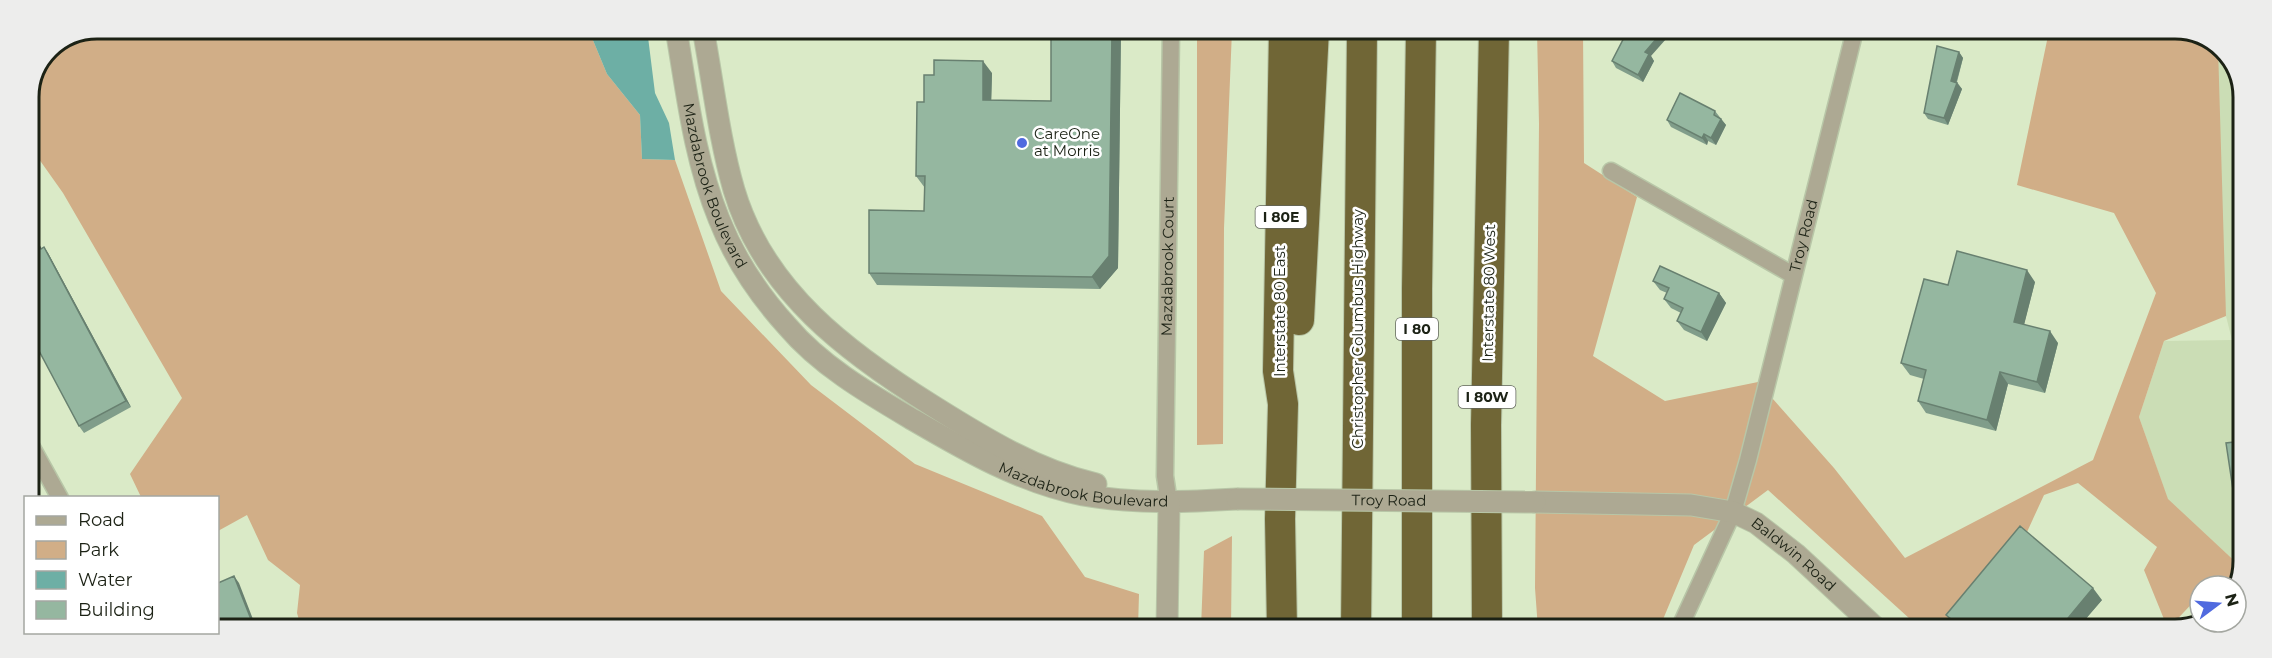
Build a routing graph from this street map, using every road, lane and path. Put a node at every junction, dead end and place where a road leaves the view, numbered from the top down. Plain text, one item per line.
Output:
1 (678, 39) edge
2 (705, 39) edge
3 (1171, 39) edge
4 (1284, 39) edge
5 (1314, 39) edge
6 (1362, 39) edge
7 (1421, 39) edge
8 (1485, 39) edge
9 (1494, 39) edge
10 (1853, 39) edge
11 (1492, 165) junction
12 (1611, 171) dead end
13 (1793, 275) junction
14 (1283, 404) junction
15 (39, 460) edge
16 (59, 496) edge
17 (1169, 503) junction
18 (1733, 512) junction
19 (1167, 619) edge
20 (1282, 619) edge
21 (1356, 619) edge
22 (1417, 619) edge
23 (1487, 619) edge
24 (1684, 619) edge
25 (1866, 619) edge

1 - 17 street, Mazdabrook Boulevard
2 - 17 street, Mazdabrook Boulevard
3 - 17 street, Mazdabrook Court
4 - 14 highway, Interstate 80 East / I 80E
5 - 14 highway
6 - 21 highway, Christopher Columbus Highway
7 - 22 highway, I 80
8 - 11 highway
9 - 11 highway, Interstate 80 West / I 80W
10 - 13 street, Troy Road
11 - 23 highway, Interstate 80 West / I 80W
12 - 13 street
13 - 18 street, Troy Road
14 - 20 highway, Interstate 80 East / I 80E
15 - 16 street
17 - 18 street, Troy Road, bridge
17 - 19 street
18 - 24 street, Troy Road
18 - 25 street, Baldwin Road

